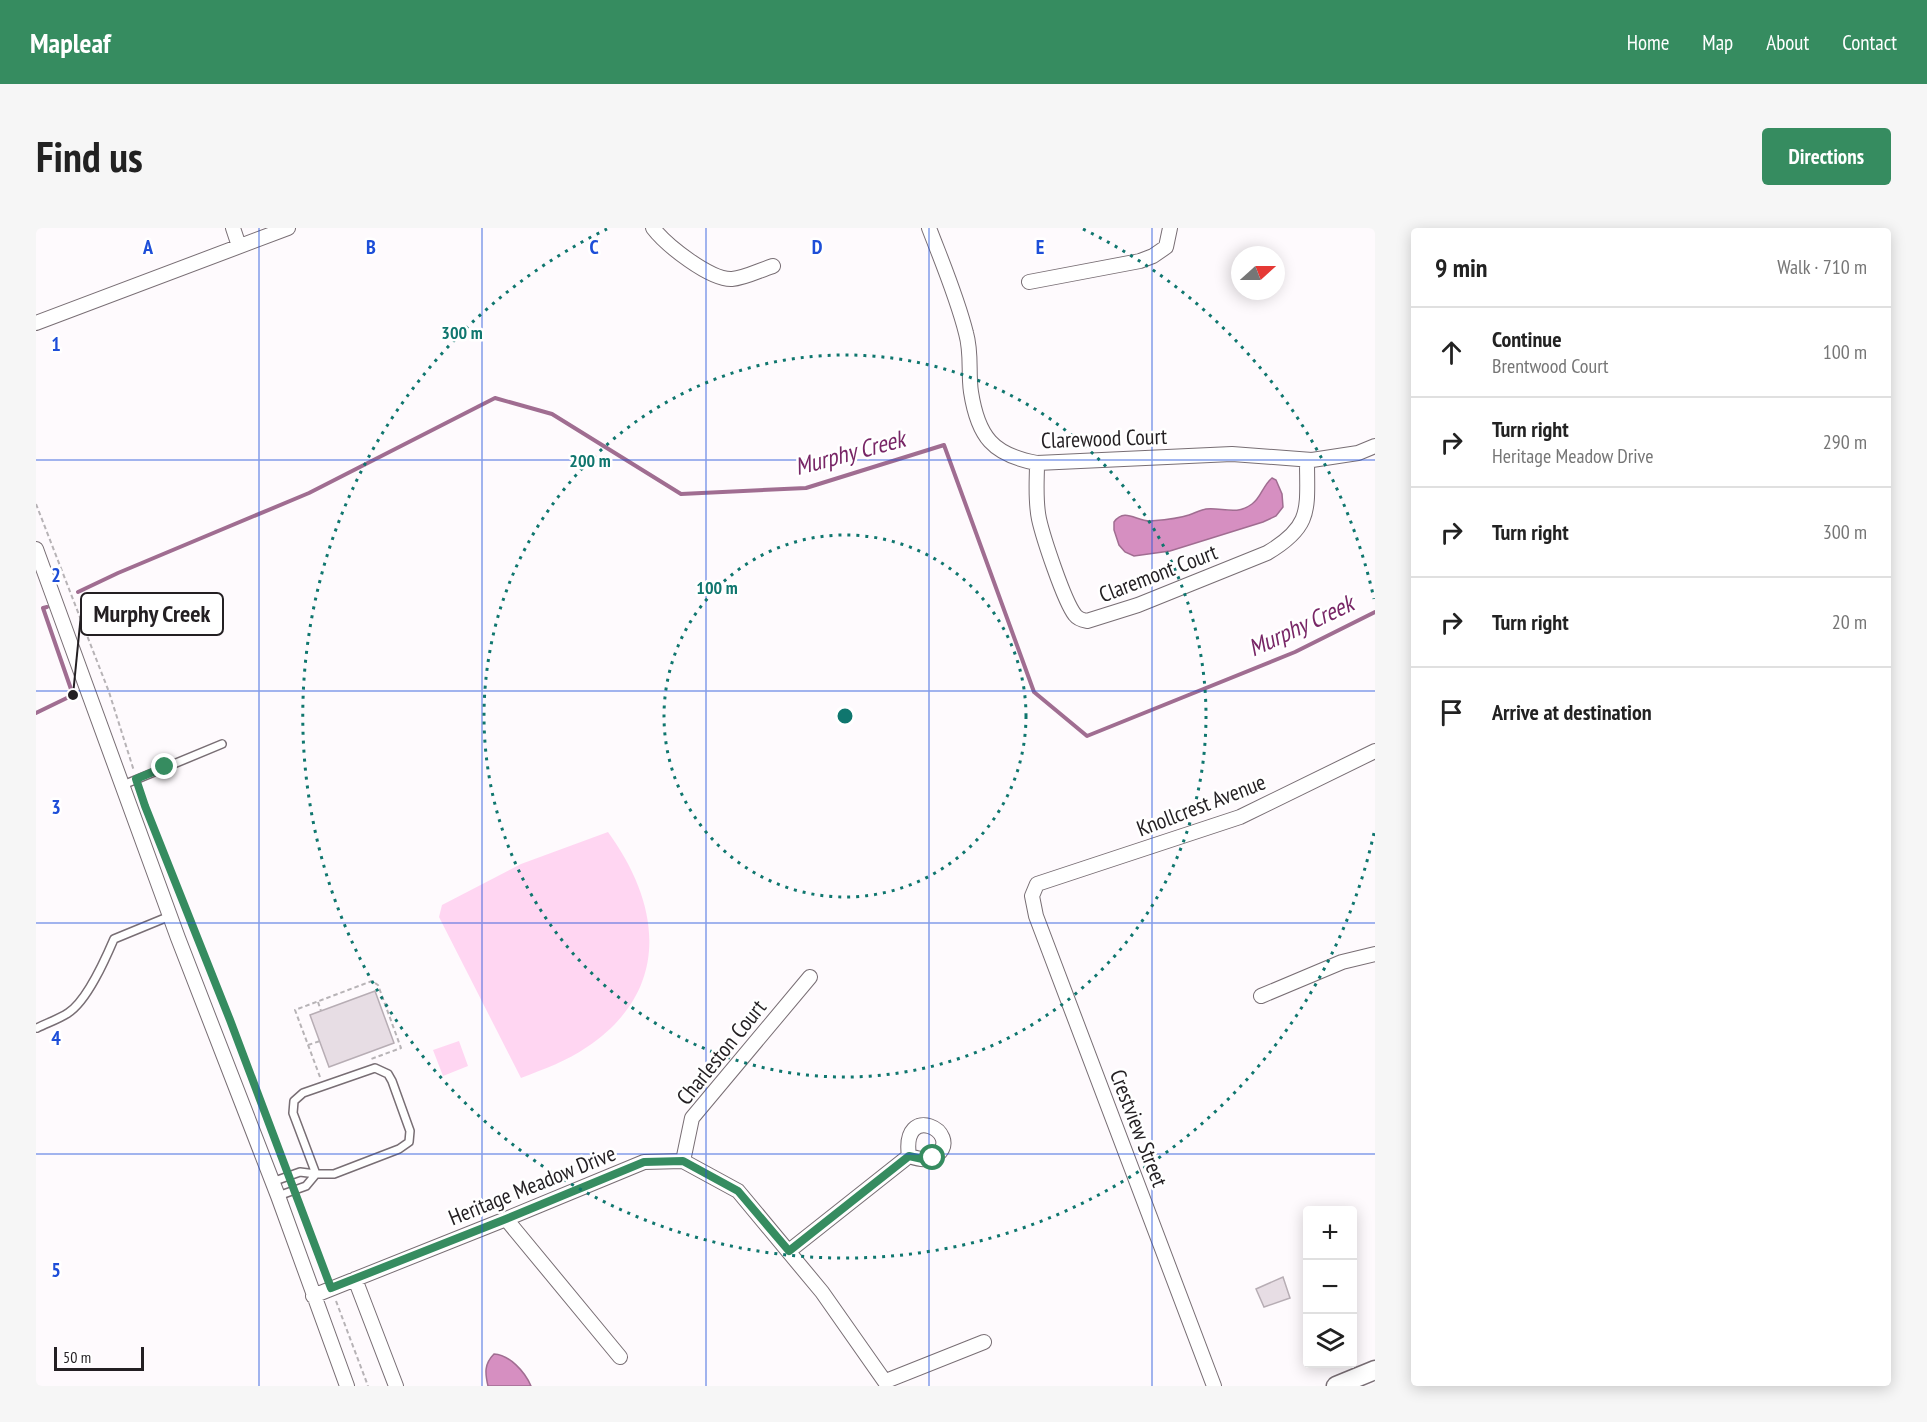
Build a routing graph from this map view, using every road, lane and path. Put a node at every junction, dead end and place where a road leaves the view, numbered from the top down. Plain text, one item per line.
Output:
1 (233, 228) edge
2 (288, 228) edge
3 (653, 228) edge
4 (929, 228) edge
5 (1170, 228) edge
6 (239, 246) junction
7 (773, 266) dead end
8 (1029, 282) dead end
9 (36, 323) edge
10 (1375, 446) edge
11 (1307, 460) junction
12 (1037, 463) junction
13 (36, 504) edge
14 (36, 549) edge
15 (222, 744) dead end
16 (1375, 751) edge
17 (136, 779) junction
18 (123, 785) junction
19 (1037, 884) joint
20 (170, 916) junction
21 (1375, 954) edge
22 (810, 977) dead end
23 (1261, 996) dead end
24 (317, 1001) junction
25 (321, 1011) dead end
26 (37, 1028) edge
27 (320, 1041) dead end
28 (308, 1045) junction
29 (371, 1059) dead end
30 (323, 1086) junction
31 (909, 1156) dead end
32 (683, 1161) junction
33 (316, 1174) junction
34 (289, 1176) junction
35 (272, 1182) junction
36 (294, 1191) junction
37 (278, 1196) junction
38 (506, 1219) junction
39 (789, 1251) junction
40 (355, 1279) junction
41 (331, 1288) junction
42 (314, 1296) junction
43 (984, 1342) dead end
44 (620, 1357) dead end
45 (1375, 1370) edge
46 (887, 1384) edge
47 (346, 1386) edge
48 (368, 1386) edge
49 (396, 1386) edge
50 (1214, 1386) edge
51 (1336, 1386) edge

1 - 6 street
2 - 6 street
3 - 7 street
4 - 12 street, Clarewood Court
5 - 8 street
6 - 9 street
10 - 11 street, Clarewood Court
11 - 12 street, Clarewood Court
11 - 12 street, Claremont Court
13 - 17 path
14 - 18 street
15 - 17 lane
16 - 19 street, Knollcrest Avenue
17 - 18 lane
17 - 34 path
18 - 20 street
19 - 50 street, Crestview Street
20 - 26 lane
20 - 35 street
21 - 23 street
22 - 32 street, Charleston Court
24 - 25 path
24 - 28 path
24 - 29 path
27 - 28 path
28 - 30 path
30 - 33 lane
30 - 33 lane
31 - 39 street
32 - 38 street, Heritage Meadow Drive
32 - 39 street
33 - 34 lane
33 - 36 lane
34 - 35 lane
35 - 37 street
36 - 37 lane
36 - 41 path
37 - 42 street
38 - 40 street, Heritage Meadow Drive
38 - 44 street
39 - 46 street
40 - 41 street, Heritage Meadow Drive
40 - 49 street
41 - 42 street, Heritage Meadow Drive
41 - 48 path
42 - 47 street
43 - 46 street
45 - 51 street

